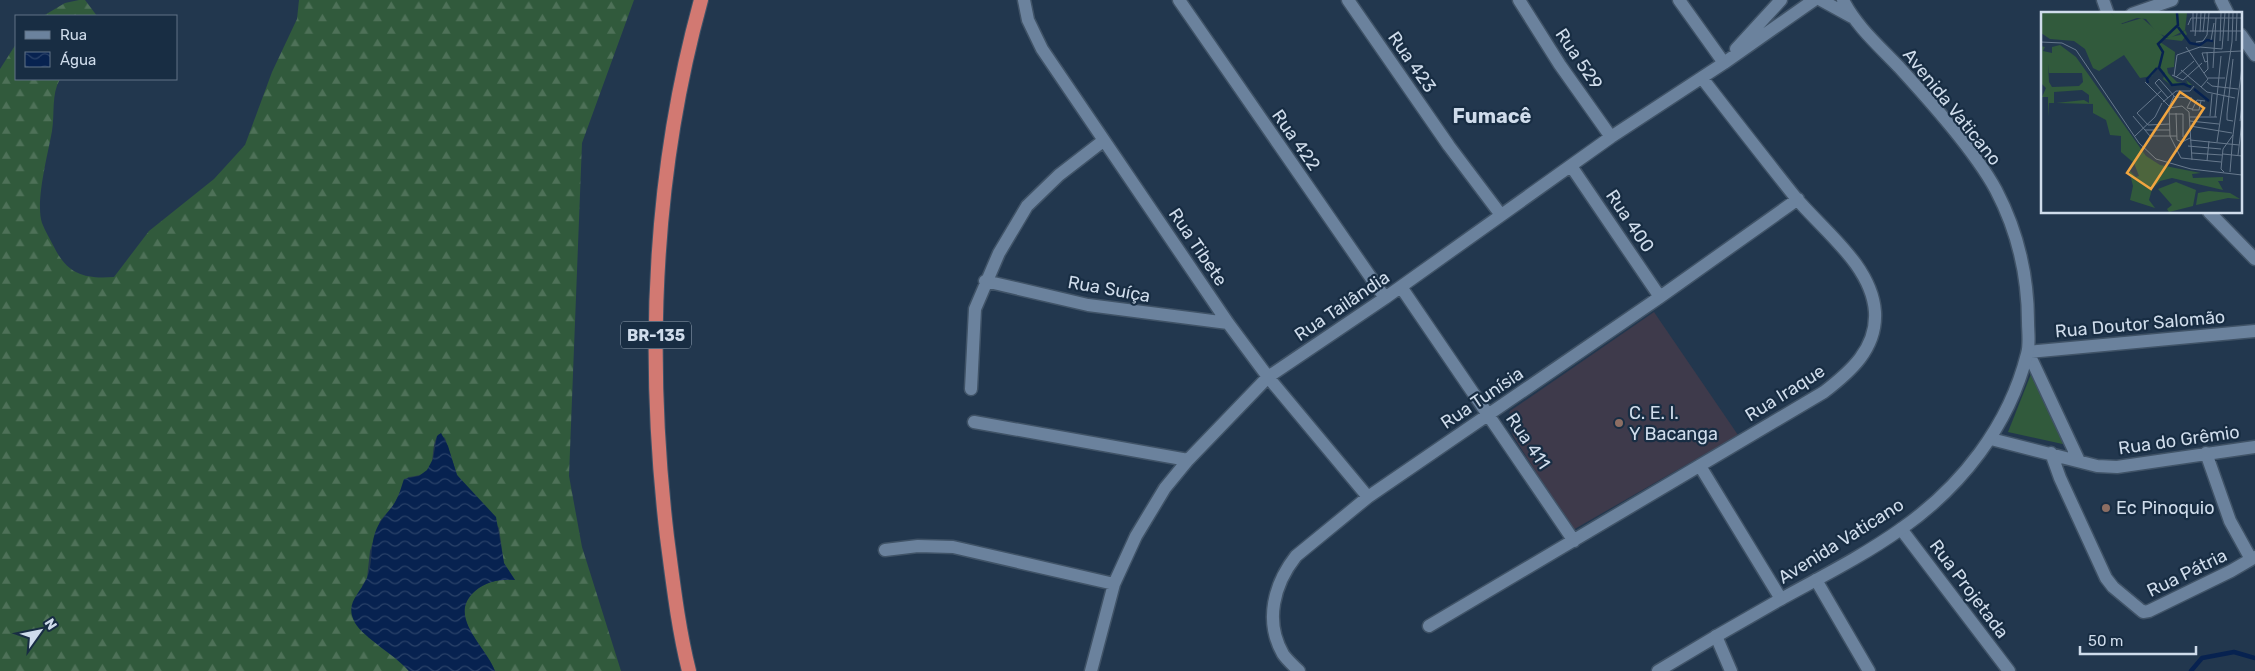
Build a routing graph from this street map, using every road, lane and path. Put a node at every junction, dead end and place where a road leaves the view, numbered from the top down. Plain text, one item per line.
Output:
1 (701, 0) edge
2 (1024, 0) edge
3 (1179, 0) edge
4 (1348, 0) edge
5 (1519, 0) edge
6 (1679, 0) edge
7 (1781, 0) edge
8 (1814, 0) edge
9 (1821, 0) edge
10 (1843, 0) edge
11 (2103, 0) edge
12 (2172, 0) edge
13 (2222, 0) edge
14 (2107, 12) edge
15 (2138, 12) edge
16 (2227, 12) edge
17 (1852, 16) junction
18 (2242, 36) edge
19 (2255, 56) edge
20 (1724, 64) junction
21 (1702, 78) junction
22 (1612, 137) junction
23 (1104, 141) junction
24 (1571, 166) junction
25 (1798, 199) junction
26 (2211, 214) edge
27 (1501, 215) junction
28 (2255, 259) edge
29 (985, 281) junction
30 (1402, 287) junction
31 (1660, 297) junction
32 (1385, 298) junction
33 (1228, 323) junction
34 (2255, 330) edge
35 (2028, 352) junction
36 (1268, 377) junction
37 (971, 389) dead end
38 (1489, 415) junction
39 (974, 422) dead end
40 (1991, 439) junction
41 (2255, 447) edge
42 (2051, 453) junction
43 (2206, 453) junction
44 (1188, 460) junction
45 (2079, 461) junction
46 (1700, 466) junction
47 (1368, 497) junction
48 (1901, 529) junction
49 (1574, 541) junction
50 (885, 550) dead end
51 (2253, 558) edge
52 (1816, 580) junction
53 (1114, 584) junction
54 (1781, 599) junction
55 (1429, 626) dead end
56 (1716, 636) junction
57 (688, 671) edge
58 (1091, 671) edge
59 (1299, 671) edge
60 (1658, 671) edge
61 (1731, 671) edge
62 (1869, 671) edge
63 (2008, 671) edge

1 - 57 highway, BR-135
2 - 23 street, Rua Tibete
3 - 32 street, Rua 422
4 - 27 street, Rua 423
5 - 22 street, Rua 529
6 - 20 street
7 - 20 street, Rua Tailândia
8 - 20 street, Rua Tailândia
9 - 17 street, Avenida Vaticano
10 - 17 street, Avenida Vaticano
11 - 14 street
12 - 15 street
13 - 16 street
17 - 35 street, Avenida Vaticano
18 - 19 street
20 - 21 street, Rua Tailândia
21 - 22 street, Rua Tailândia
21 - 25 street, Rua Iraque
22 - 24 street, Rua Tailândia
23 - 29 street
23 - 33 street, Rua Tibete
24 - 27 street, Rua Tailândia
24 - 31 street, Rua 400
25 - 31 street, Rua Tunísia
25 - 46 street, Rua Iraque
26 - 28 street
27 - 30 street, Rua Tailândia
29 - 33 street, Rua Suíça
29 - 37 street
30 - 32 street, Rua Tailândia
30 - 38 street, Rua 411
31 - 38 street, Rua Tunísia
32 - 36 street, Rua Tailândia
33 - 36 street, Rua Tibete
34 - 35 street, Rua Doutor Salomão
35 - 40 street, Avenida Vaticano
35 - 45 street
36 - 44 street, Rua Tailândia
36 - 47 street, Rua Tibete
38 - 47 street, Rua Tunísia
38 - 49 street, Rua 411
39 - 44 street
40 - 42 street, Rua do Grêmio
40 - 48 street, Avenida Vaticano
41 - 43 street, Rua do Grêmio
42 - 45 street, Rua do Grêmio
42 - 51 street, Rua Pátria
43 - 45 street, Rua do Grêmio
43 - 51 street
44 - 53 street, Rua Tailândia
46 - 49 street, Rua Iraque
46 - 54 street
47 - 59 street, Rua Tunísia
48 - 52 street, Avenida Vaticano
48 - 63 street, Rua Projetada
49 - 55 street, Rua Iraque
50 - 53 street
52 - 54 street, Avenida Vaticano
52 - 62 street
53 - 58 street, Rua Tailândia
54 - 56 street, Avenida Vaticano
56 - 60 street, Avenida Vaticano
56 - 61 street

